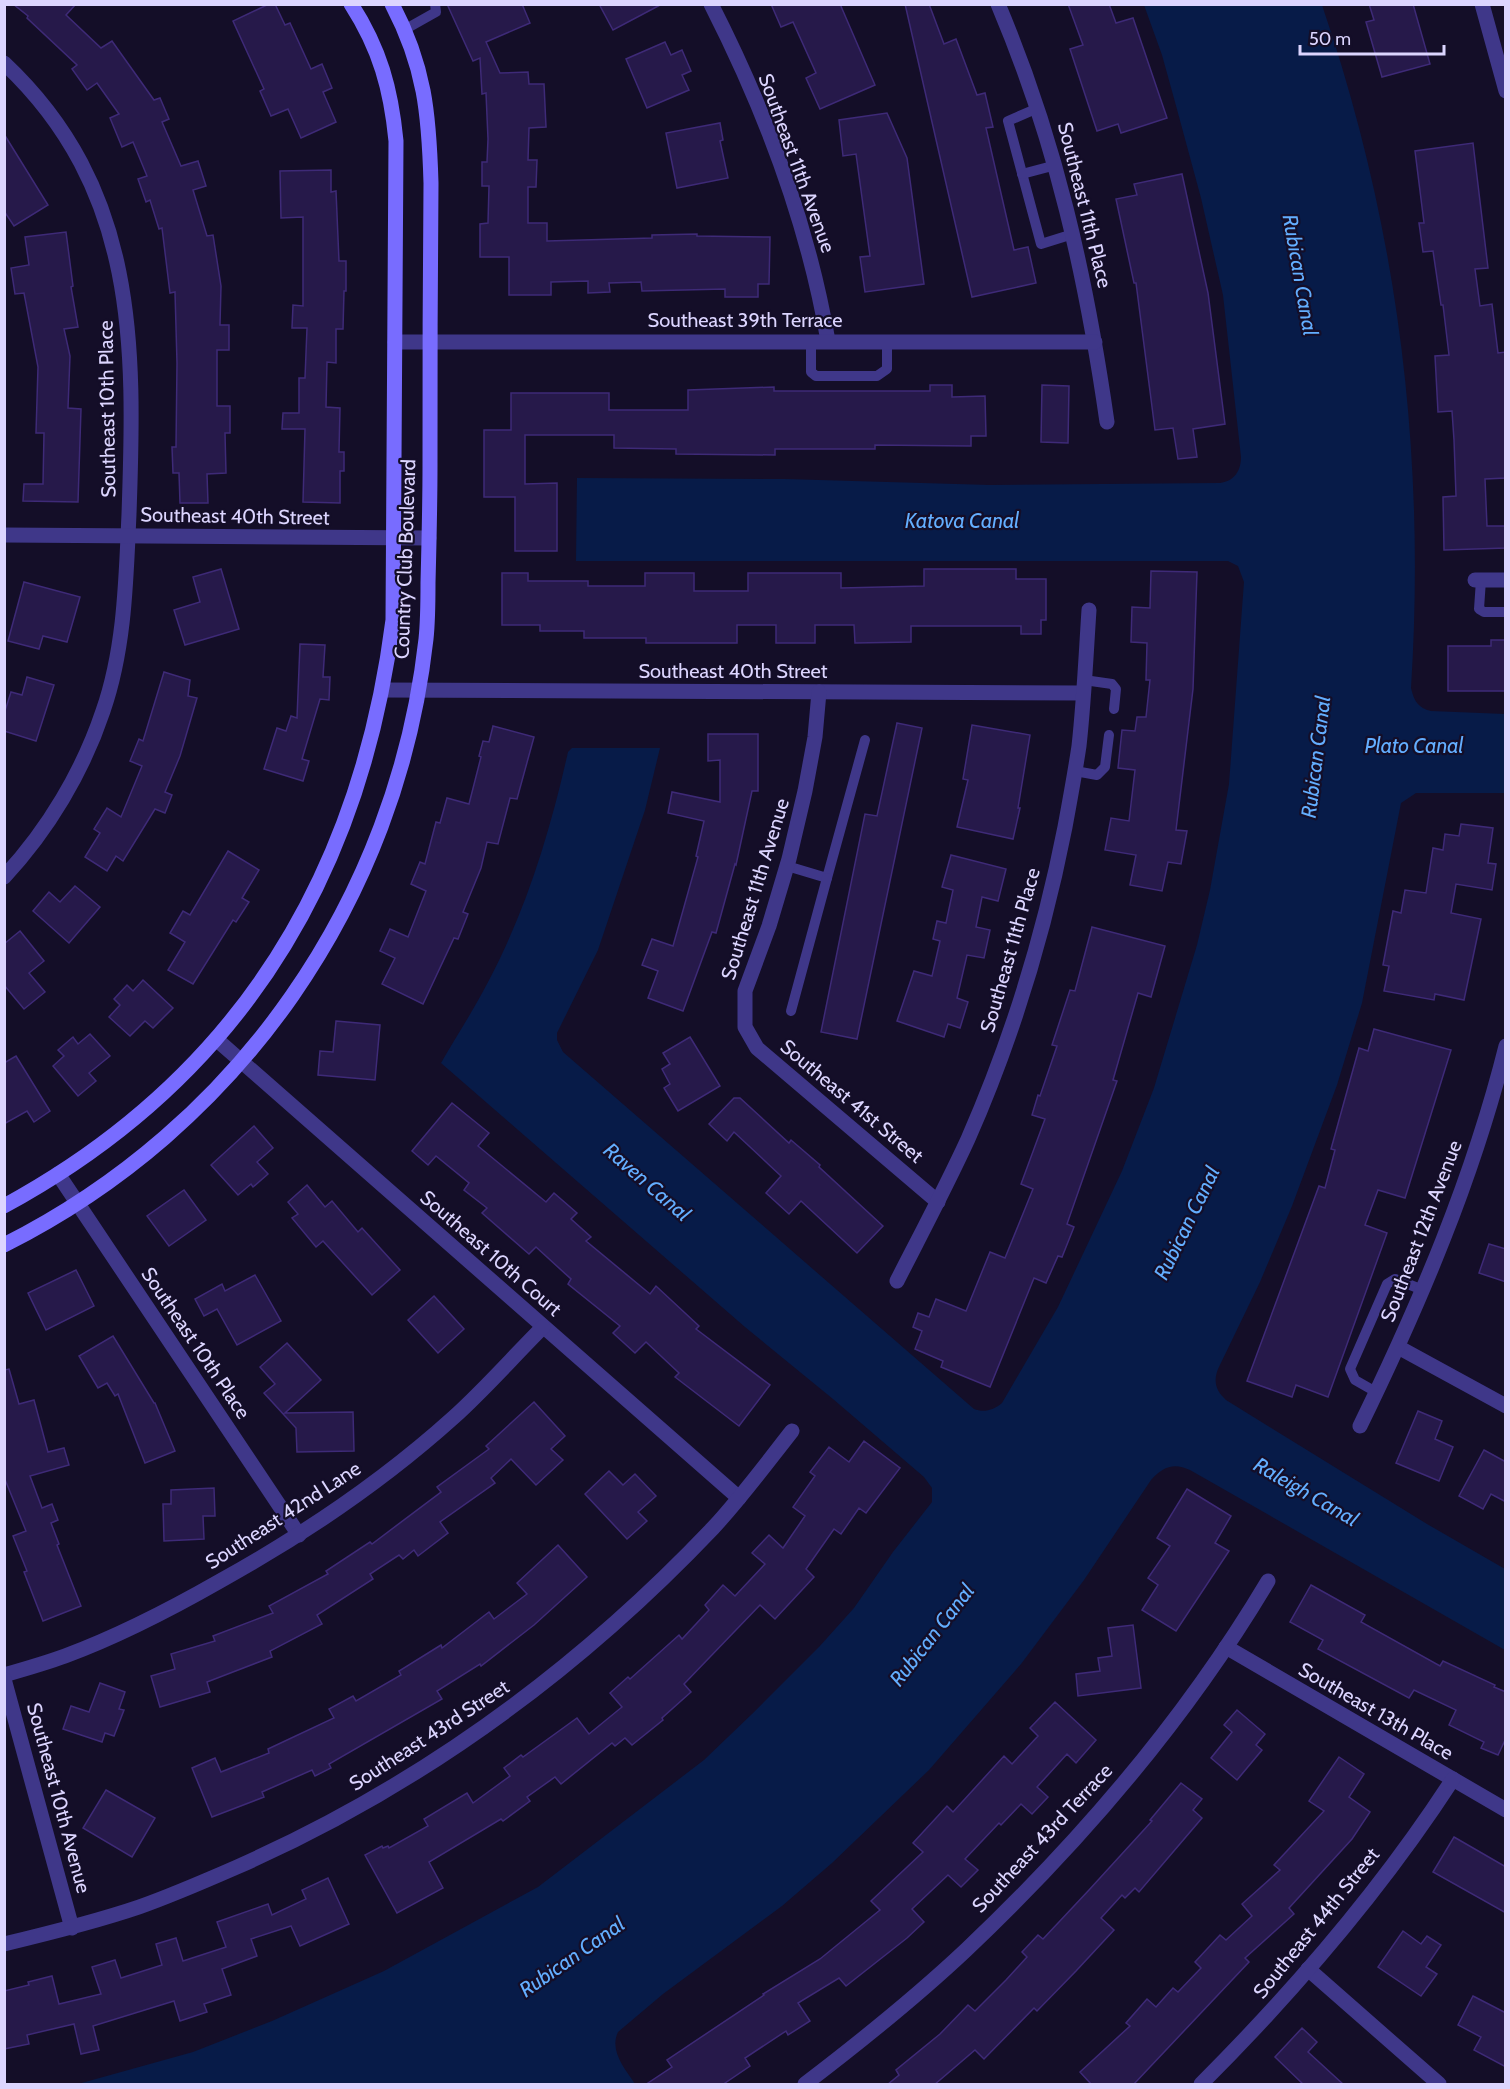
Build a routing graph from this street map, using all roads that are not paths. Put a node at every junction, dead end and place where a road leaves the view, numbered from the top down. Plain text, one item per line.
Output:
1 (351, 4) edge
2 (392, 4) edge
3 (435, 4) edge
4 (711, 4) edge
5 (999, 4) edge
6 (1482, 4) edge
7 (404, 30) junction
8 (4, 63) edge
9 (1506, 91) edge
10 (1038, 108) junction
11 (1056, 165) junction
12 (1022, 174) junction
13 (1074, 234) junction
14 (811, 341) junction
15 (828, 341) junction
16 (887, 341) junction
17 (395, 342) junction
18 (430, 342) junction
19 (1095, 342) junction
20 (1107, 422) dead end
21 (4, 535) edge
22 (128, 536) junction
23 (395, 538) junction
24 (429, 538) junction
25 (1478, 580) joint
26 (1506, 580) edge
27 (1089, 610) dead end
28 (1506, 612) edge
29 (1083, 686) junction
30 (383, 690) junction
31 (419, 690) junction
32 (819, 692) junction
33 (1114, 709) dead end
34 (1109, 735) dead end
35 (865, 740) dead end
36 (1075, 771) junction
37 (787, 866) junction
38 (4, 877) edge
39 (827, 878) junction
40 (791, 1011) dead end
41 (745, 1027) joint
42 (216, 1039) junction
43 (1506, 1046) edge
44 (242, 1062) junction
45 (58, 1174) junction
46 (938, 1202) junction
47 (78, 1203) junction
48 (4, 1206) edge
49 (4, 1245) edge
50 (897, 1281) dead end
51 (1423, 1290) junction
52 (543, 1327) junction
53 (1398, 1347) junction
54 (1376, 1392) junction
55 (1506, 1406) edge
56 (1360, 1426) dead end
57 (792, 1431) dead end
58 (739, 1498) junction
59 (299, 1535) junction
60 (1268, 1581) dead end
61 (1227, 1647) junction
62 (4, 1677) edge
63 (1453, 1779) junction
64 (1506, 1809) edge
65 (72, 1928) junction
66 (4, 1944) edge
67 (1308, 1969) junction
68 (805, 2085) edge
69 (1201, 2085) edge
70 (1439, 2085) edge

1 - 17 main road, Country Club Boulevard
2 - 7 main road, Country Club Boulevard
3 - 7 lane
4 - 15 street, Southeast 11th Avenue
5 - 10 street, Southeast 11th Place
6 - 9 street
7 - 18 main road, Country Club Boulevard
8 - 22 street, Southeast 10th Place
10 - 11 street, Southeast 11th Place
10 - 12 lane
11 - 12 lane
11 - 13 street, Southeast 11th Place
12 - 13 lane
13 - 19 street, Southeast 11th Place
14 - 15 street, Southeast 39th Terrace
14 - 16 lane
14 - 18 street, Southeast 39th Terrace
15 - 16 street, Southeast 39th Terrace
16 - 19 street, Southeast 39th Terrace
17 - 18 street, Southeast 39th Terrace
17 - 23 main road, Country Club Boulevard
18 - 24 main road, Country Club Boulevard
19 - 20 street, Southeast 11th Place
21 - 22 street, Southeast 40th Street
22 - 23 street, Southeast 40th Street
22 - 38 street
23 - 24 street, Southeast 40th Street
23 - 30 main road, Country Club Boulevard
24 - 31 main road, Country Club Boulevard
25 - 26 street
25 - 28 lane
27 - 29 street, Southeast 11th Place
29 - 32 street, Southeast 40th Street
29 - 33 lane
29 - 36 street, Southeast 11th Place
30 - 31 street, Southeast 40th Street
30 - 42 main road, Country Club Boulevard
31 - 32 street, Southeast 40th Street
31 - 44 main road, Country Club Boulevard
32 - 37 street, Southeast 11th Avenue
34 - 36 lane
35 - 39 lane
36 - 46 street, Southeast 11th Place
37 - 39 lane
37 - 41 street, Southeast 11th Avenue
39 - 40 lane
41 - 46 street, Southeast 41st Street
42 - 44 street, Southeast 10th Court
42 - 45 main road, Country Club Boulevard
43 - 51 street, Southeast 12th Avenue
44 - 47 main road, Country Club Boulevard
44 - 52 street, Southeast 10th Court
45 - 47 street, Southeast 10th Place
45 - 48 main road, Country Club Boulevard
46 - 50 street, Southeast 11th Place
47 - 49 main road, Country Club Boulevard
47 - 59 street, Southeast 10th Place
51 - 53 street, Southeast 12th Avenue
51 - 54 lane
52 - 58 street, Southeast 10th Court
52 - 59 street, Southeast 42nd Lane
53 - 54 street, Southeast 12th Avenue
53 - 55 street
54 - 56 street, Southeast 12th Avenue
57 - 58 street, Southeast 43rd Street
58 - 65 street, Southeast 43rd Street
59 - 62 street, Southeast 42nd Lane
60 - 61 street, Southeast 43rd Terrace
61 - 63 street, Southeast 13th Place
61 - 68 street, Southeast 43rd Terrace
62 - 65 street, Southeast 10th Avenue
63 - 64 street, Southeast 13th Place
63 - 67 street, Southeast 44th Street
65 - 66 street, Southeast 43rd Street
67 - 69 street, Southeast 44th Street
67 - 70 street

